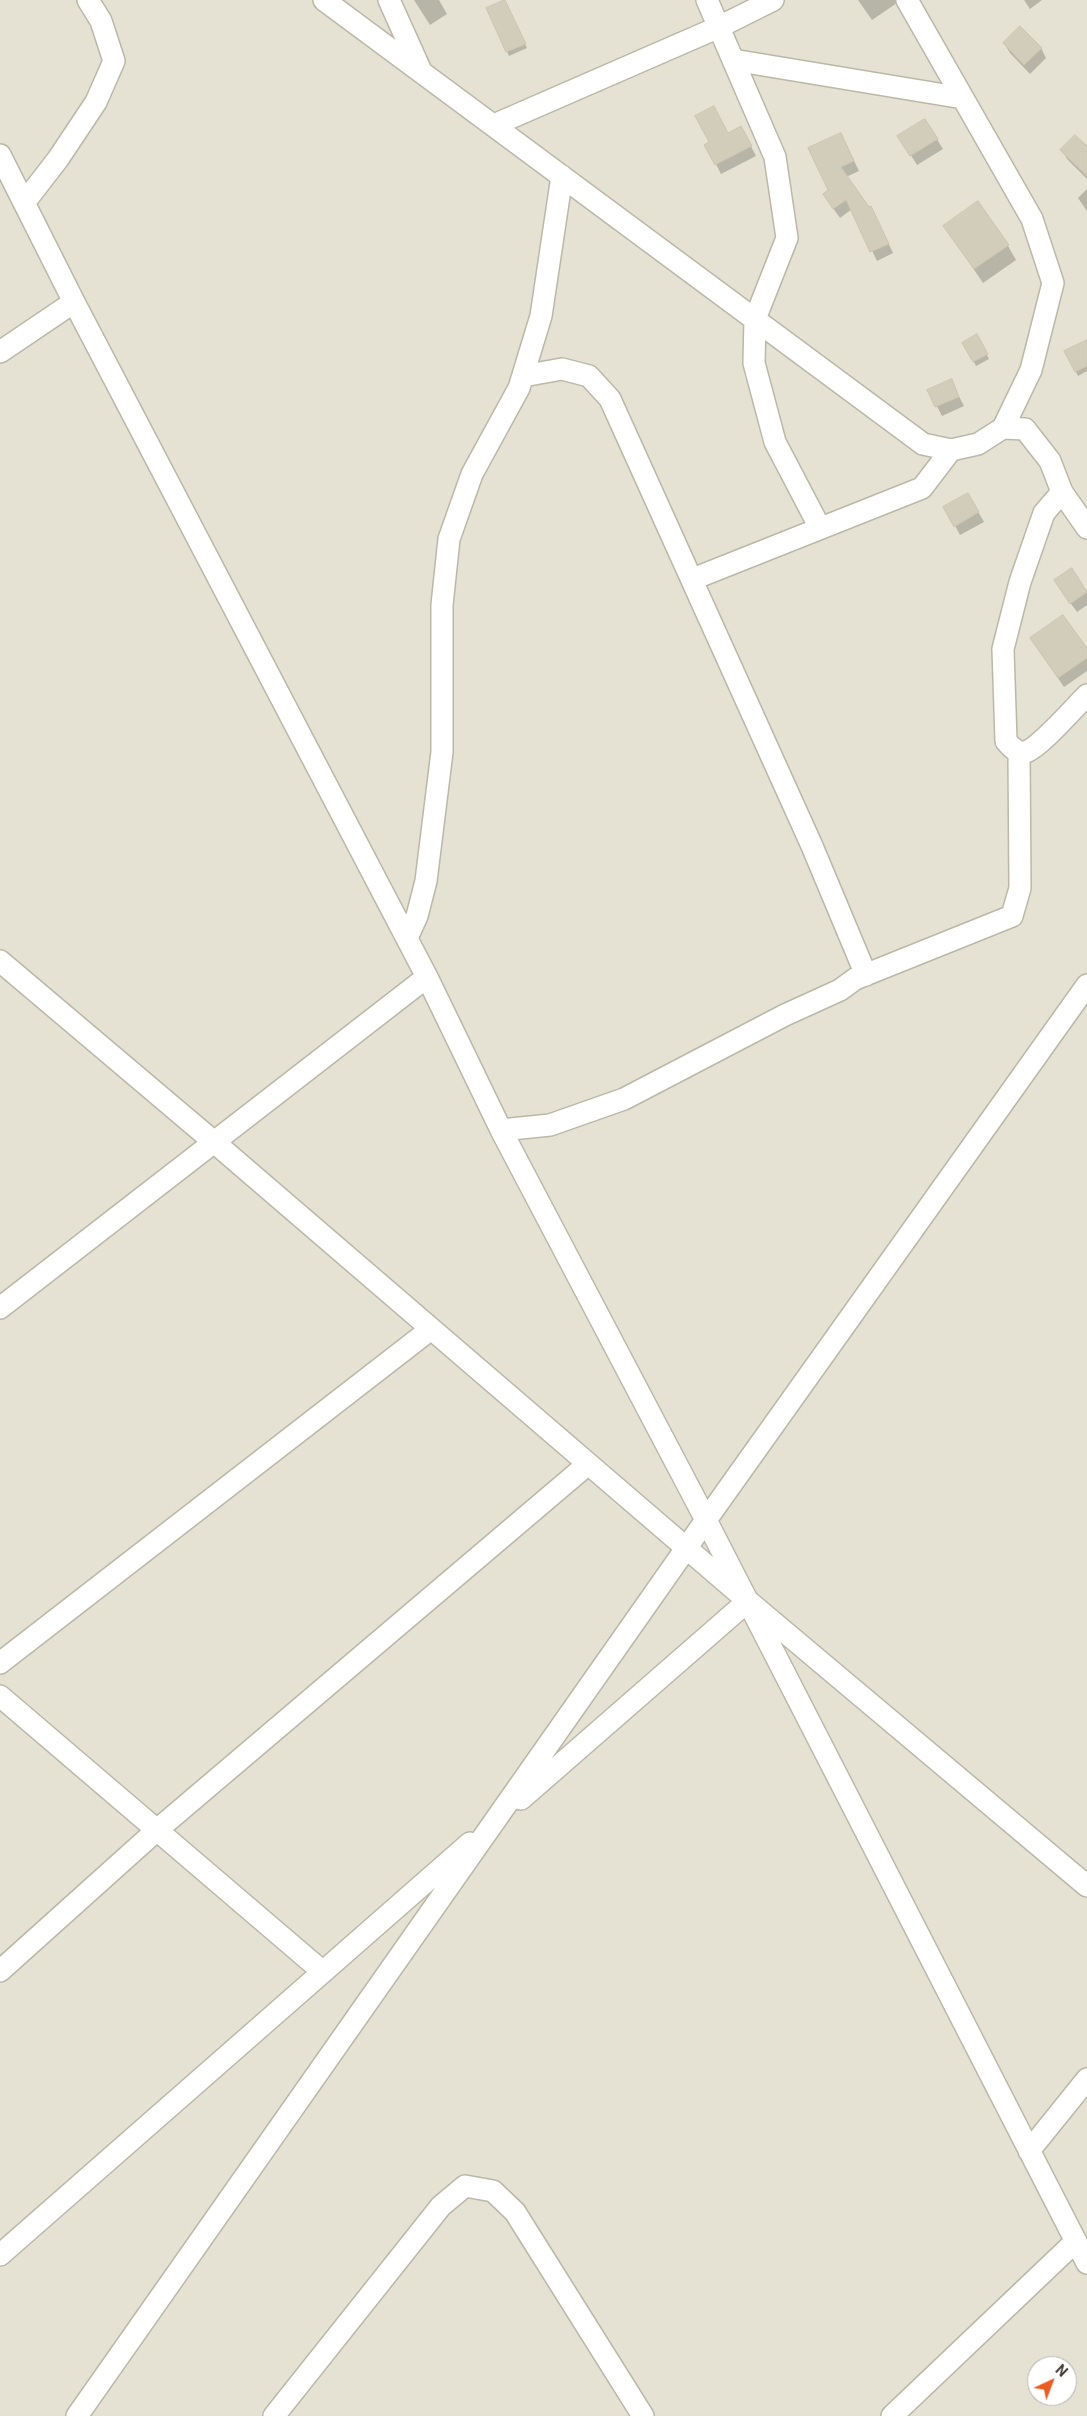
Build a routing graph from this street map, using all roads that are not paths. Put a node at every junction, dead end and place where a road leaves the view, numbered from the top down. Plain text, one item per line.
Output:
1 (88, 0) edge
2 (324, 0) edge
3 (389, 0) edge
4 (707, 0) edge
5 (773, 0) edge
6 (907, 0) edge
7 (719, 27) junction
8 (733, 60) junction
9 (421, 72) junction
10 (963, 98) junction
11 (494, 125) junction
12 (0, 155) edge
13 (562, 176) junction
14 (24, 203) junction
15 (74, 302) junction
16 (755, 319) junction
17 (0, 352) edge
18 (523, 376) junction
19 (1003, 428) junction
20 (951, 450) junction
21 (1062, 492) junction
22 (820, 528) junction
23 (1087, 528) edge
24 (693, 579) junction
25 (1087, 696) edge
26 (1019, 752) junction
27 (407, 938) junction
28 (0, 961) edge
29 (866, 975) junction
30 (427, 977) junction
31 (1087, 985) edge
32 (501, 1130) junction
33 (214, 1142) junction
34 (0, 1308) edge
35 (432, 1329) junction
36 (588, 1464) junction
37 (706, 1520) junction
38 (686, 1549) junction
39 (748, 1601) junction
40 (0, 1663) edge
41 (0, 1696) edge
42 (496, 1821) junction
43 (157, 1830) junction
44 (1087, 1886) edge
45 (0, 1971) edge
46 (323, 1972) junction
47 (1087, 2079) edge
48 (1029, 2151) junction
49 (1076, 2241) junction
50 (0, 2255) edge
51 (1087, 2264) edge
52 (77, 2416) edge
53 (274, 2416) edge
54 (643, 2416) edge
55 (892, 2416) edge

1 - 14 street
2 - 9 street
3 - 9 street
4 - 7 street
5 - 7 street
6 - 10 street
7 - 8 street
7 - 11 street
8 - 10 street
8 - 16 street
9 - 11 street
10 - 19 street
11 - 13 street
12 - 14 street
13 - 16 street
13 - 18 street
14 - 15 street
15 - 17 street
15 - 27 street
16 - 20 street
16 - 22 street
18 - 24 street
18 - 27 street
19 - 20 street
19 - 21 street
20 - 22 street
21 - 23 street
21 - 26 street
22 - 24 street
24 - 29 street
25 - 26 street
26 - 29 street
27 - 30 street
28 - 33 street
29 - 32 street
30 - 32 street
30 - 33 street
31 - 37 street
32 - 37 street
33 - 34 street
33 - 35 street
35 - 36 street
35 - 40 street
36 - 38 street
36 - 43 street
37 - 38 street
37 - 39 street
38 - 39 street
38 - 42 street
39 - 42 street
39 - 44 street
39 - 48 street
41 - 43 street
42 - 46 street
42 - 52 street
43 - 45 street
43 - 46 street
46 - 50 street
47 - 48 street
48 - 49 street
49 - 51 street
49 - 55 street
53 - 54 street

